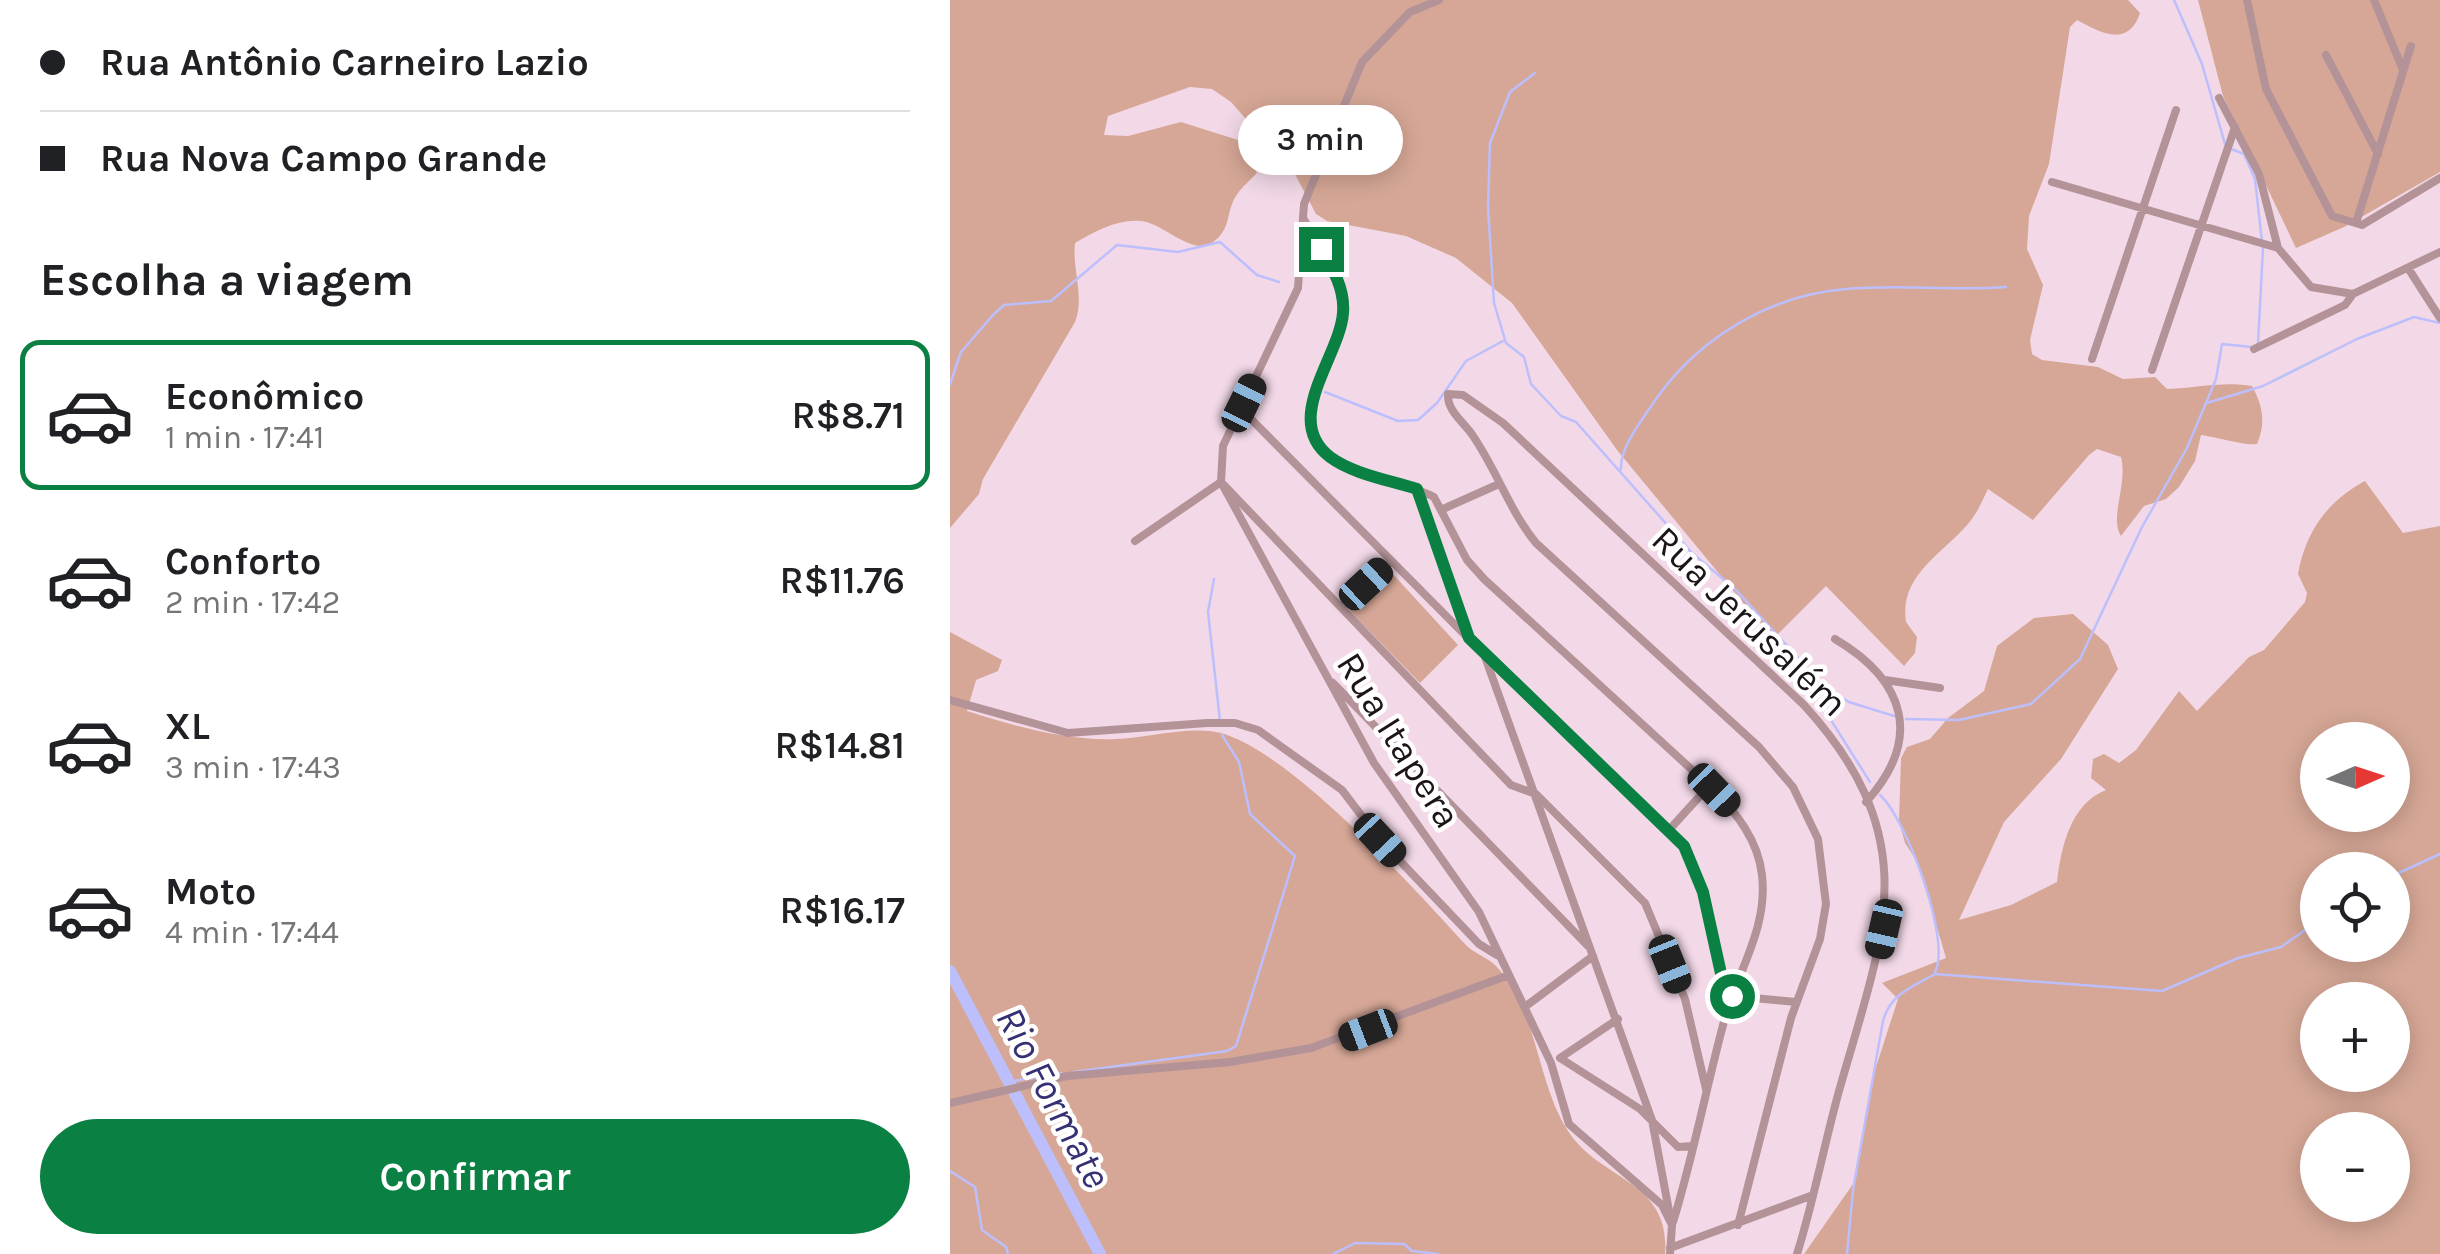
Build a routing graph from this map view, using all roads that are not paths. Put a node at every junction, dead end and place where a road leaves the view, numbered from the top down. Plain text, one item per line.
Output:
1 (1439, 0) edge
2 (2247, 0) edge
3 (2374, 0) edge
4 (2410, 46) dead end
5 (2326, 55) dead end
6 (2404, 70) junction
7 (2219, 98) dead end
8 (2176, 110) dead end
9 (2235, 127) junction
10 (2378, 154) junction
11 (2440, 178) edge
12 (2052, 182) dead end
13 (2143, 209) junction
14 (1303, 218) junction
15 (2356, 223) junction
16 (2198, 225) junction
17 (2278, 248) junction
18 (2440, 252) edge
19 (2408, 268) junction
20 (2353, 294) junction
21 (2440, 318) edge
22 (2254, 349) dead end
23 (2092, 359) dead end
24 (2152, 370) dead end
25 (1241, 408) junction
26 (1221, 482) junction
27 (1500, 484) junction
28 (1417, 489) junction
29 (1444, 509) junction
30 (1135, 540) dead end
31 (1391, 560) junction
32 (1341, 606) junction
33 (1469, 638) junction
34 (1836, 639) dead end
35 (1483, 652) junction
36 (1322, 672) junction
37 (1884, 680) junction
38 (1940, 688) dead end
39 (950, 700) edge
40 (1709, 786) junction
41 (1536, 794) junction
42 (1866, 802) junction
43 (1669, 830) junction
44 (1592, 953) junction
45 (1500, 957) junction
46 (1509, 975) junction
47 (1732, 996) junction
48 (1796, 1002) junction
49 (1526, 1006) junction
50 (1618, 1019) junction
51 (1556, 1061) junction
52 (1706, 1092) junction
53 (950, 1103) edge
54 (1652, 1120) junction
55 (1693, 1146) junction
56 (1813, 1194) junction
57 (1670, 1221) junction
58 (1738, 1225) junction
59 (1670, 1251) edge
60 (1797, 1254) edge

1 - 14 street
2 - 15 street
3 - 6 street
4 - 6 street
5 - 10 street
6 - 10 street
7 - 9 street
8 - 13 street
9 - 16 street
9 - 17 street
10 - 15 street
11 - 15 street
12 - 13 street
13 - 16 street
13 - 23 street
14 - 25 street
14 - 28 street
16 - 17 street
16 - 24 street
17 - 20 street
18 - 19 street
19 - 20 street
19 - 21 street
20 - 22 street
25 - 26 street
25 - 31 street
26 - 30 street
26 - 32 street
26 - 36 street, Rua Itapera
27 - 29 street
27 - 42 street, Rua Jerusalém
27 - 48 street
28 - 29 street
28 - 33 street
29 - 40 street
31 - 32 street
31 - 33 street
32 - 41 street
33 - 35 street
34 - 37 street
35 - 41 street
35 - 43 street
36 - 44 street
36 - 45 street, Rua Itapera
37 - 38 street
37 - 42 street
39 - 45 street
40 - 43 street
40 - 47 street
41 - 44 street
41 - 52 street
42 - 56 street, Rua Jerusalém
43 - 47 street
44 - 49 street
44 - 50 street
45 - 46 street, Rua Itapera
46 - 49 street, Rua Itapera
46 - 53 street
47 - 48 street
47 - 52 street
48 - 58 street
49 - 51 street, Rua Itapera
50 - 51 street
50 - 54 street
51 - 54 street
51 - 57 street, Rua Itapera
52 - 55 street
54 - 55 street
54 - 57 street
55 - 57 street
56 - 58 street
56 - 60 street, Rua Jerusalém
57 - 59 street
58 - 59 street

